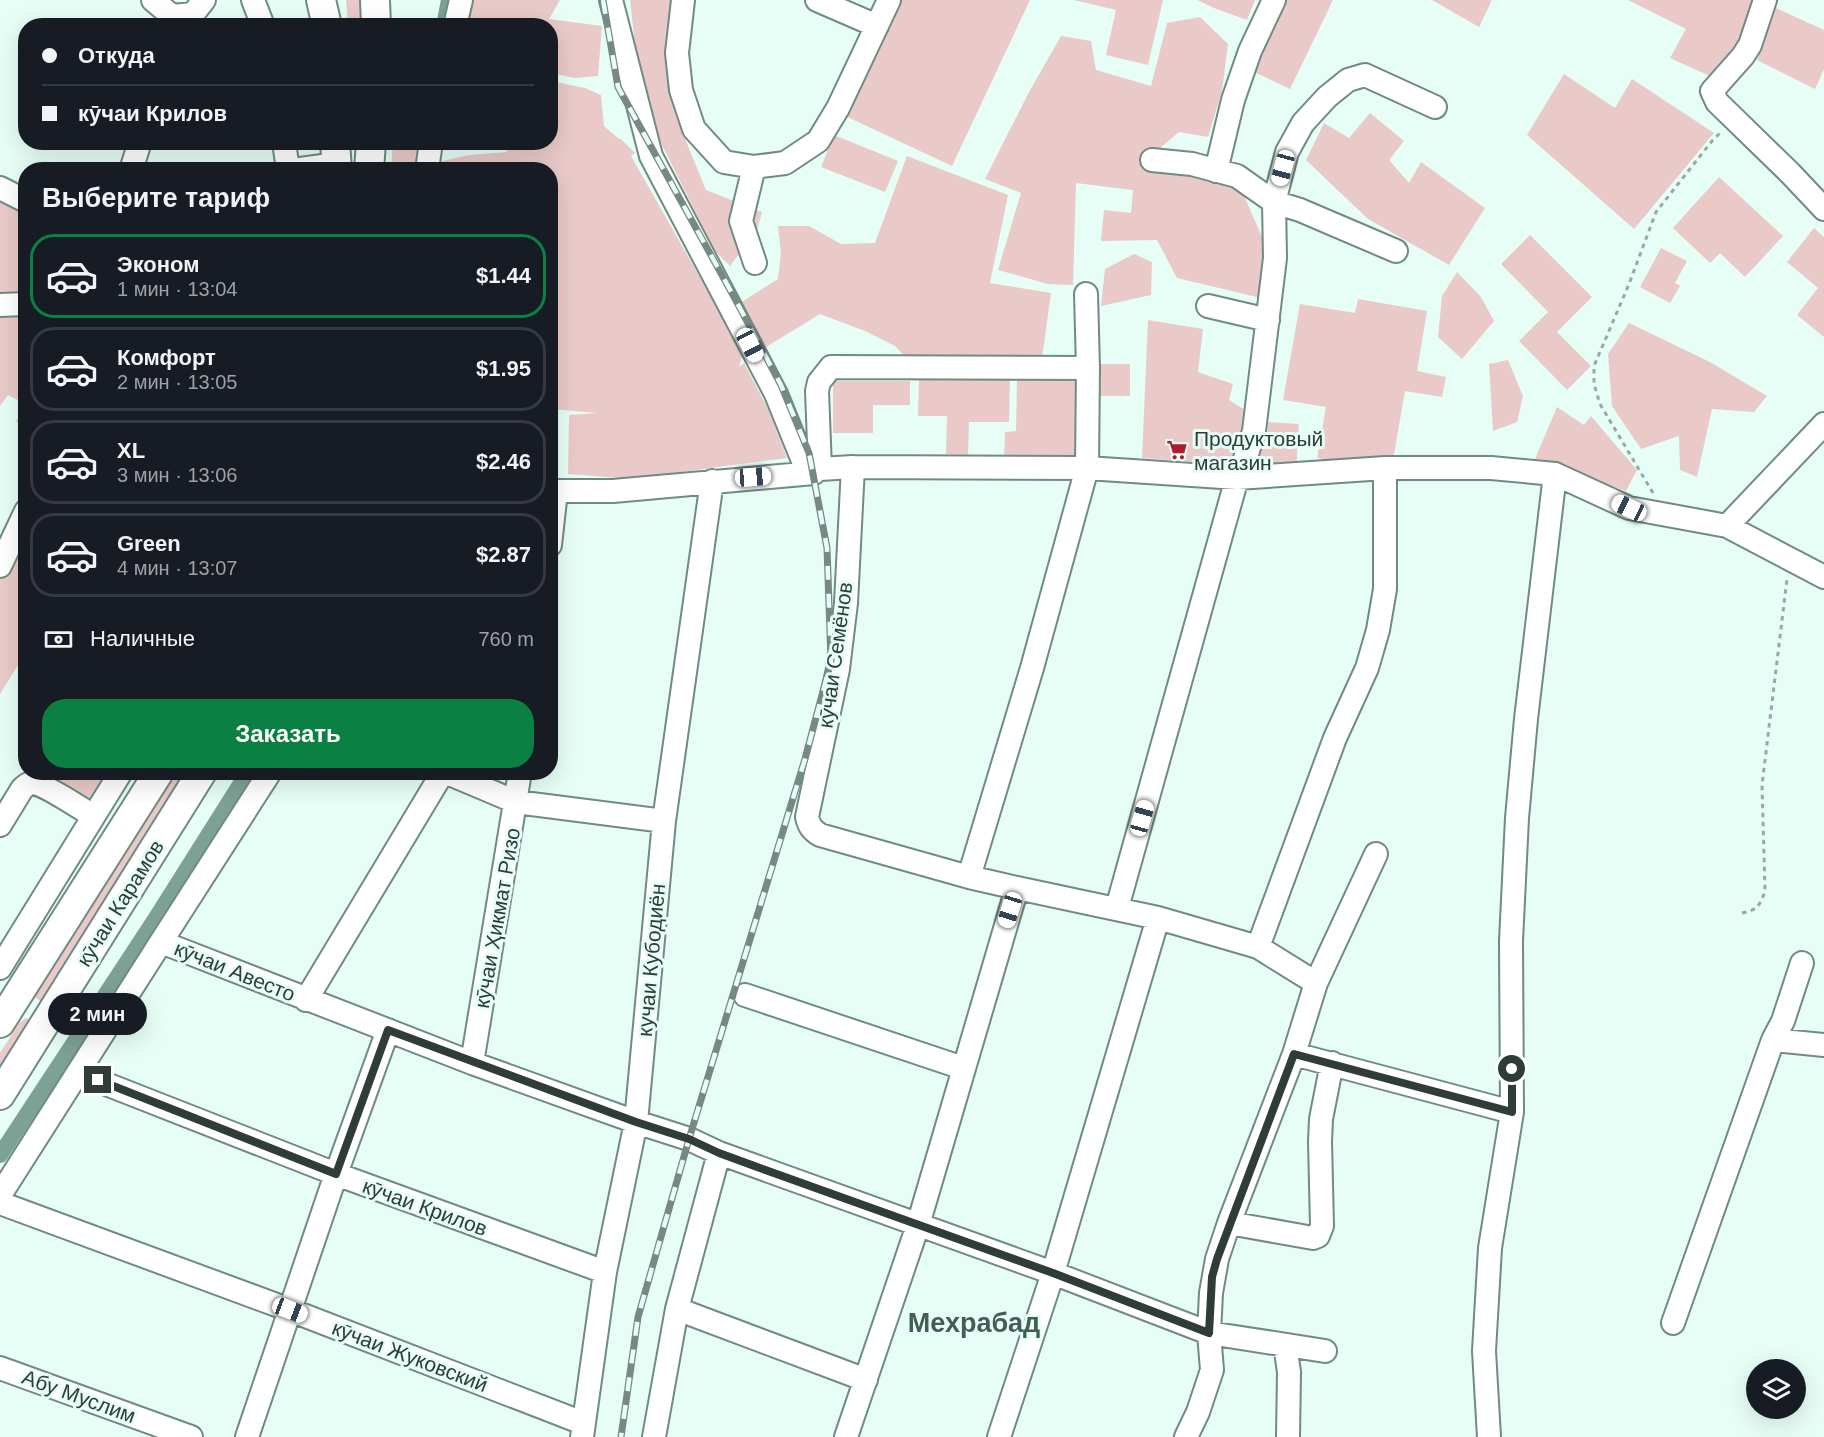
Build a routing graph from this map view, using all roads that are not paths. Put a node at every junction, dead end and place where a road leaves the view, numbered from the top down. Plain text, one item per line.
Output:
1 (153, 0) edge
2 (204, 0) edge
3 (254, 0) edge
4 (321, 0) edge
5 (375, 0) edge
6 (461, 0) edge
7 (611, 0) edge
8 (683, 0) edge
9 (817, 0) edge
10 (889, 0) edge
11 (1274, 0) edge
12 (1765, 0) edge
13 (171, 18) edge
14 (182, 18) edge
15 (260, 18) edge
16 (325, 18) edge
17 (376, 18) edge
18 (457, 18) edge
19 (877, 26) junction
20 (1435, 107) dead end
21 (1152, 160) dead end
22 (754, 168) junction
23 (1216, 171) junction
24 (0, 188) edge
25 (18, 197) edge
26 (1274, 202) junction
27 (1824, 209) edge
28 (1396, 251) dead end
29 (755, 263) dead end
30 (1086, 294) dead end
31 (18, 304) edge
32 (0, 305) edge
33 (1208, 306) dead end
34 (1268, 320) junction
35 (1088, 368) junction
36 (1824, 424) edge
37 (853, 467) junction
38 (1087, 468) junction
39 (1385, 468) junction
40 (814, 471) junction
41 (1555, 474) junction
42 (1237, 478) junction
43 (712, 481) junction
44 (558, 491) edge
45 (1727, 526) junction
46 (18, 528) edge
47 (0, 566) edge
48 (1824, 578) edge
49 (116, 780) edge
50 (154, 780) edge
51 (197, 780) edge
52 (265, 780) edge
53 (439, 780) edge
54 (463, 780) edge
55 (519, 780) edge
56 (516, 802) junction
57 (93, 816) junction
58 (664, 821) junction
59 (0, 825) edge
60 (1376, 854) dead end
61 (969, 877) junction
62 (1017, 888) junction
63 (1117, 908) junction
64 (1158, 918) junction
65 (161, 942) junction
66 (1258, 947) junction
67 (42, 956) junction
68 (1802, 963) dead end
69 (0, 968) edge
70 (76, 974) junction
71 (27, 981) junction
72 (1316, 983) junction
73 (0, 993) edge
74 (745, 996) dead end
75 (306, 1000) junction
76 (0, 1023) edge
77 (388, 1030) junction
78 (1773, 1040) junction
79 (1824, 1045) edge
80 (1294, 1054) junction
81 (472, 1062) junction
82 (1332, 1063) junction
83 (963, 1068) junction
84 (78, 1072) junction
85 (0, 1095) edge
86 (1512, 1112) junction
87 (636, 1122) junction
88 (719, 1153) junction
89 (336, 1174) junction
90 (0, 1195) edge
91 (0, 1203) edge
92 (1229, 1223) junction
93 (918, 1225) junction
94 (605, 1272) junction
95 (1053, 1273) junction
96 (677, 1309) junction
97 (290, 1310) junction
98 (1673, 1323) dead end
99 (1209, 1333) junction
100 (1284, 1345) junction
101 (1325, 1351) dead end
102 (0, 1368) edge
103 (866, 1380) junction
104 (582, 1430) edge
105 (191, 1437) edge
106 (247, 1437) edge
107 (654, 1437) edge
108 (846, 1437) edge
109 (999, 1437) edge
110 (1186, 1437) edge
111 (1288, 1437) edge
112 (1489, 1437) edge

1 - 13 street
2 - 14 street
3 - 15 street
4 - 16 main road
5 - 17 main road
6 - 18 street
7 - 40 street
8 - 22 street
9 - 19 street
10 - 19 street
11 - 23 street
12 - 27 street
19 - 22 street
20 - 26 street
21 - 23 street
22 - 29 street
23 - 26 street
24 - 25 street
26 - 28 street
26 - 34 street
30 - 35 street
31 - 32 street
33 - 34 street
34 - 42 street
35 - 38 street
35 - 40 street
36 - 45 street
37 - 38 street
37 - 40 street
37 - 61 street, кӯчаи Семёнов
38 - 42 street
38 - 61 street
39 - 41 street
39 - 42 street
39 - 66 street
40 - 43 street
41 - 45 street
41 - 86 street
42 - 63 street
43 - 44 street
43 - 58 street, кучаи Кубодиён
45 - 48 street
46 - 47 street
49 - 57 street
50 - 67 main road, кӯчаи Карамов
51 - 70 main road, кӯчаи Карамов
52 - 65 street
53 - 75 street
54 - 56 street
55 - 56 street, кӯчаи Ҳикмат Ризо
56 - 58 street
56 - 81 street, кӯчаи Ҳикмат Ризо
57 - 59 street
57 - 69 street
58 - 87 street, кучаи Кубодиён
60 - 72 street
61 - 62 street
62 - 63 street
62 - 83 street
63 - 64 street
64 - 66 street
64 - 95 street
65 - 75 street, кӯчаи Авесто
65 - 84 street, кӯчаи Авесто
66 - 72 street
67 - 70 main road
67 - 71 main road, кӯчаи Карамов
68 - 78 street
70 - 85 main road, кӯчаи Карамов
71 - 73 street
71 - 76 main road, кӯчаи Карамов
72 - 80 street
74 - 83 street
75 - 77 street, кӯчаи Авесто
77 - 81 street, кӯчаи Авесто
77 - 89 street
78 - 79 street
78 - 98 street
80 - 82 street
80 - 92 street
81 - 87 street, кӯчаи Авесто
82 - 86 street
82 - 92 street
83 - 93 street
84 - 89 street, кӯчаи Крилов
84 - 90 street, кӯчаи Авесто
86 - 112 street
87 - 88 street, кӯчаи Авесто
87 - 94 street, кучаи Кубодиён
88 - 93 street, кӯчаи Авесто
88 - 96 street
89 - 94 street, кӯчаи Крилов
89 - 97 street
91 - 97 street, кӯчаи Жуковский
92 - 99 street
93 - 95 street, кӯчаи Авесто
93 - 103 street
94 - 104 street, кучаи Кубодиён
95 - 99 street, кӯчаи Авесто
95 - 109 street
96 - 103 street
96 - 107 street
97 - 104 street, кӯчаи Жуковский
97 - 106 street
99 - 100 street, кӯчаи Авесто
99 - 110 street
100 - 101 street, кӯчаи Авесто
100 - 111 street
102 - 105 street, Абу Муслим
103 - 108 street

